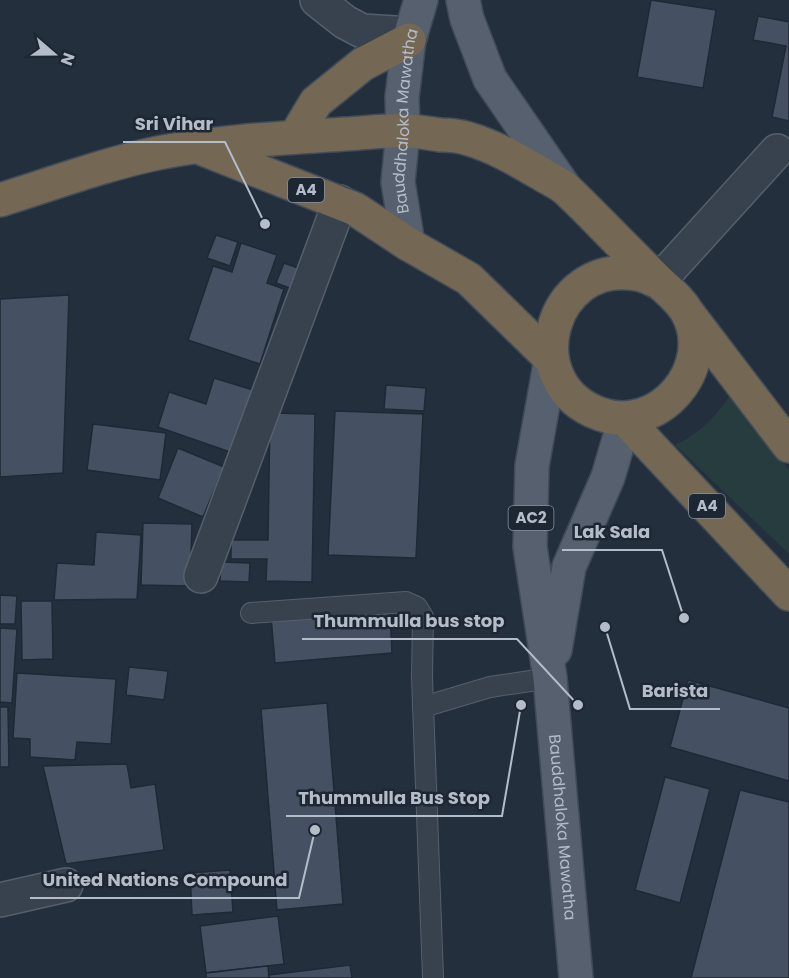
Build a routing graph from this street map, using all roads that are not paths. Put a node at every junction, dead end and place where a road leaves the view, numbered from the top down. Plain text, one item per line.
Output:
1 (316, 0) edge
2 (421, 0) edge
3 (463, 0) edge
4 (410, 37) junction
5 (404, 131) junction
6 (295, 137) junction
7 (198, 148) junction
8 (777, 152) dead end
9 (565, 188) junction
10 (0, 200) edge
11 (340, 202) junction
12 (408, 244) junction
13 (658, 282) junction
14 (689, 314) junction
15 (551, 359) junction
16 (625, 419) junction
17 (789, 446) edge
18 (201, 576) dead end
19 (789, 594) edge
20 (251, 613) dead end
21 (549, 678) junction
22 (423, 707) junction
23 (66, 885) dead end
24 (0, 900) edge
25 (432, 978) edge
26 (576, 978) edge

1 - 4 street
2 - 4 main road, Bauddhaloka Mawatha
3 - 9 main road
4 - 5 main road, Bauddhaloka Mawatha
4 - 6 highway
5 - 6 highway, A4
5 - 9 highway, A4
5 - 12 main road, Bauddhaloka Mawatha
6 - 7 highway, A4
7 - 10 highway, A4
7 - 11 highway, A4
8 - 13 street
9 - 13 highway, A4
11 - 12 highway, A4
11 - 18 street
12 - 15 highway, A4
13 - 14 highway
13 - 15 highway
14 - 16 highway
14 - 17 highway
15 - 16 highway
15 - 21 main road, Bauddhaloka Mawatha / AC2
16 - 19 highway, A4
16 - 21 main road, Bauddhaloka Mawatha / AC2
20 - 22 lane
21 - 22 lane
21 - 26 main road, Bauddhaloka Mawatha / AC2
22 - 25 lane
23 - 24 street

